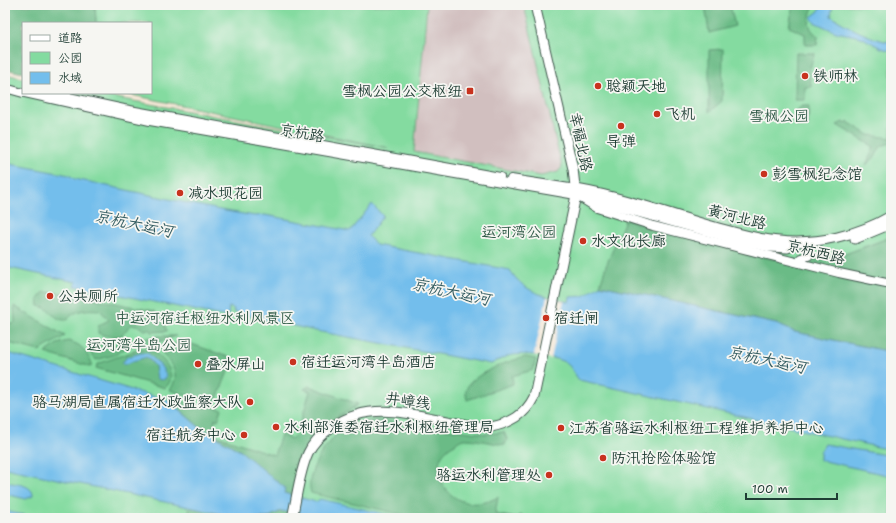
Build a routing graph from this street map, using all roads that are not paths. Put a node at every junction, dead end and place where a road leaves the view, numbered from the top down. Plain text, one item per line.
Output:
1 (535, 5) edge
2 (5, 82) edge
3 (22, 87) edge
4 (5, 88) edge
5 (22, 92) edge
6 (28, 94) edge
7 (55, 94) edge
8 (576, 192) junction
9 (891, 216) edge
10 (891, 224) edge
11 (808, 256) dead end
12 (804, 263) junction
13 (891, 284) edge
14 (543, 358) joint
15 (292, 518) edge

1 - 8 main road, 幸福北路
2 - 3 street
4 - 5 street, 京杭路
6 - 8 street, 京杭路
7 - 8 street, 京杭路
8 - 9 main road, 黄河北路
8 - 10 main road, 黄河北路
8 - 12 street, 京杭西路
8 - 14 main road, 幸福北路
11 - 12 street
12 - 13 street, 京杭西路
14 - 15 main road, 井嶂线

